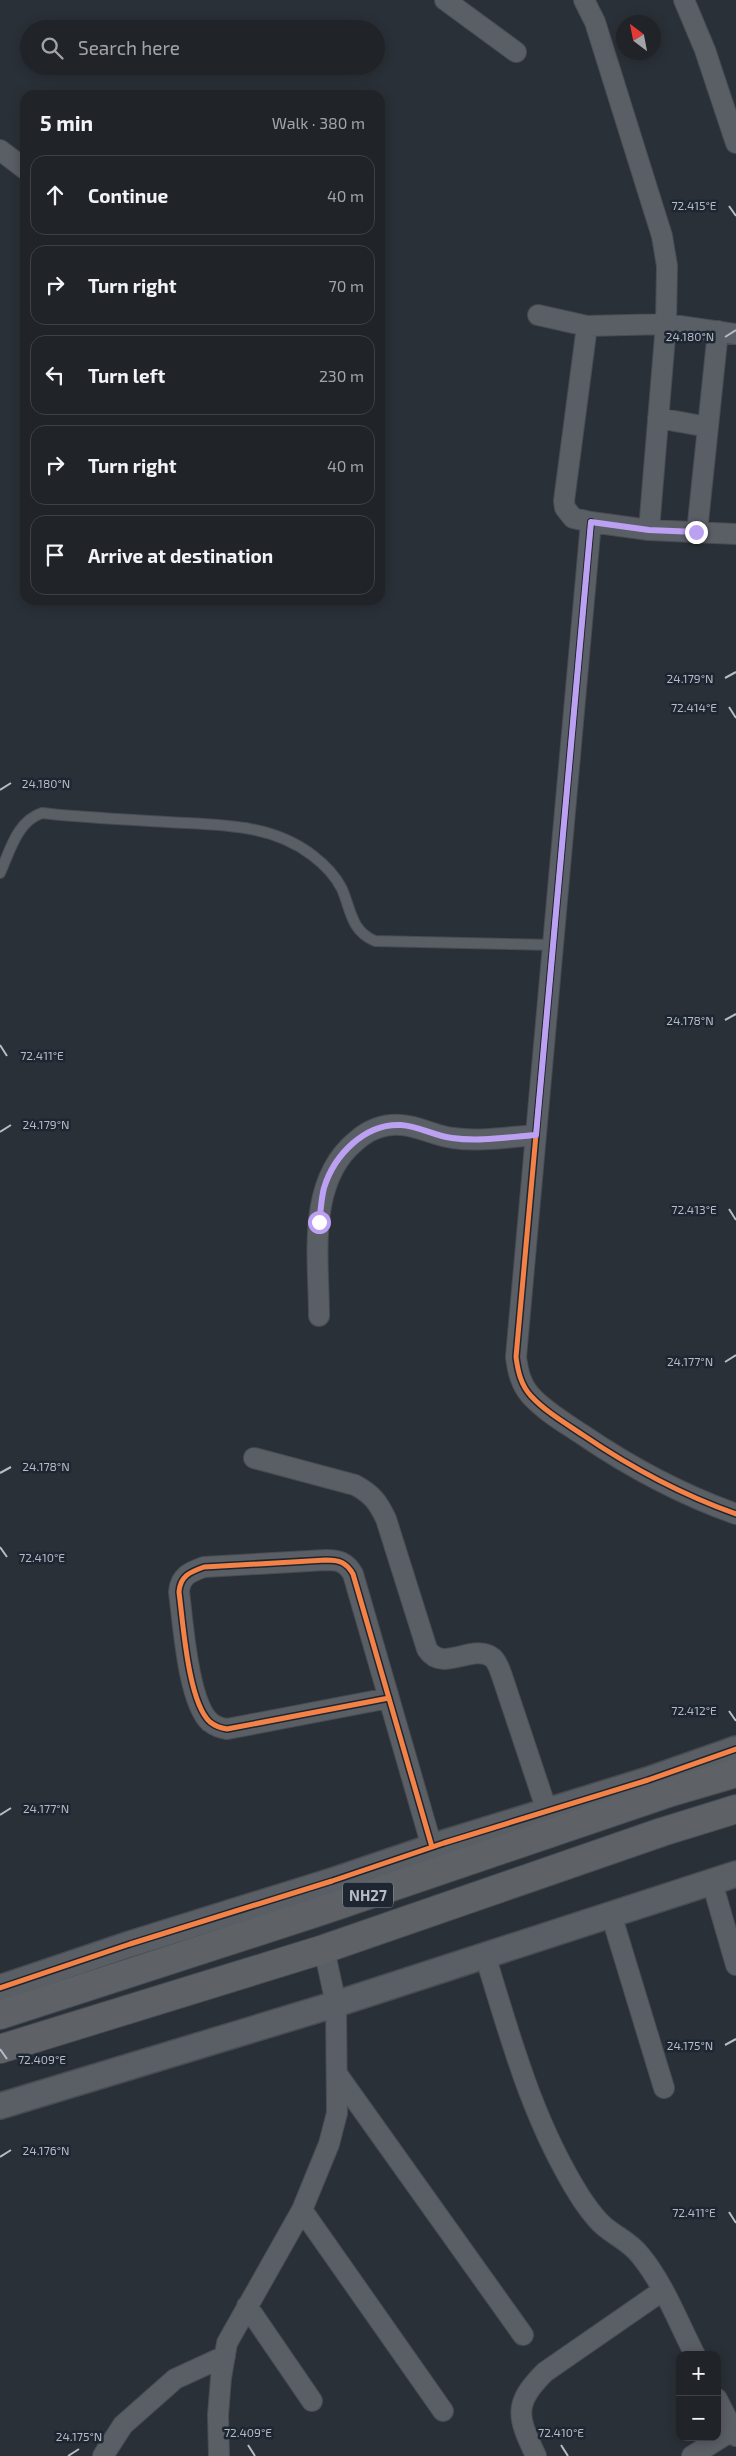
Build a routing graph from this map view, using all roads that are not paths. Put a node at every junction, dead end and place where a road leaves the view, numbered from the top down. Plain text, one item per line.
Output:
1 (446, 0) edge
2 (584, 0) edge
3 (684, 0) edge
4 (516, 52) dead end
5 (736, 143) edge
6 (0, 150) edge
7 (20, 165) edge
8 (538, 315) dead end
9 (666, 324) junction
10 (587, 326) junction
11 (727, 333) edge
12 (658, 418) junction
13 (708, 427) junction
14 (591, 522) junction
15 (649, 530) junction
16 (696, 532) junction
17 (736, 534) edge
18 (0, 872) edge
19 (553, 945) junction
20 (536, 1135) junction
21 (320, 1316) dead end
22 (254, 1458) dead end
23 (736, 1514) edge
24 (389, 1698) junction
25 (736, 1749) edge
26 (736, 1773) edge
27 (736, 1809) edge
28 (548, 1811) junction
29 (432, 1847) junction
30 (736, 1874) edge
31 (712, 1882) junction
32 (611, 1914) junction
33 (324, 1949) junction
34 (485, 1955) junction
35 (736, 1965) edge
36 (0, 1988) edge
37 (336, 2004) junction
38 (0, 2016) edge
39 (0, 2049) edge
40 (337, 2074) junction
41 (664, 2088) dead end
42 (0, 2106) edge
43 (302, 2210) junction
44 (662, 2291) junction
45 (247, 2306) junction
46 (523, 2335) dead end
47 (693, 2351) edge
48 (225, 2356) junction
49 (312, 2400) dead end
50 (721, 2407) edge
51 (443, 2411) dead end
52 (734, 2433) edge
53 (103, 2456) edge
54 (219, 2456) edge
55 (536, 2456) edge
56 (692, 2456) edge

1 - 4 street
2 - 9 street
3 - 5 street
6 - 7 street
8 - 10 street
9 - 10 street
9 - 11 street
9 - 12 street
10 - 14 street
11 - 13 street
12 - 13 street
12 - 15 street
13 - 16 street
14 - 15 street
14 - 19 street
15 - 16 street
16 - 17 street
18 - 19 lane
19 - 20 street
20 - 21 street
20 - 23 street
22 - 28 street
24 - 24 street
24 - 29 street
25 - 28 street
26 - 38 highway, NH27
27 - 33 highway, NH27
28 - 29 street
29 - 36 street
30 - 31 street
31 - 32 street
31 - 35 street
32 - 34 street
32 - 41 street
33 - 37 street
33 - 39 highway, NH27
34 - 37 street
34 - 44 street
37 - 40 street
37 - 42 street
40 - 43 street
40 - 46 street
43 - 45 street
43 - 51 street
44 - 47 street
44 - 55 street
45 - 48 street
45 - 49 street
48 - 53 street
48 - 54 street
50 - 52 street
52 - 56 street

